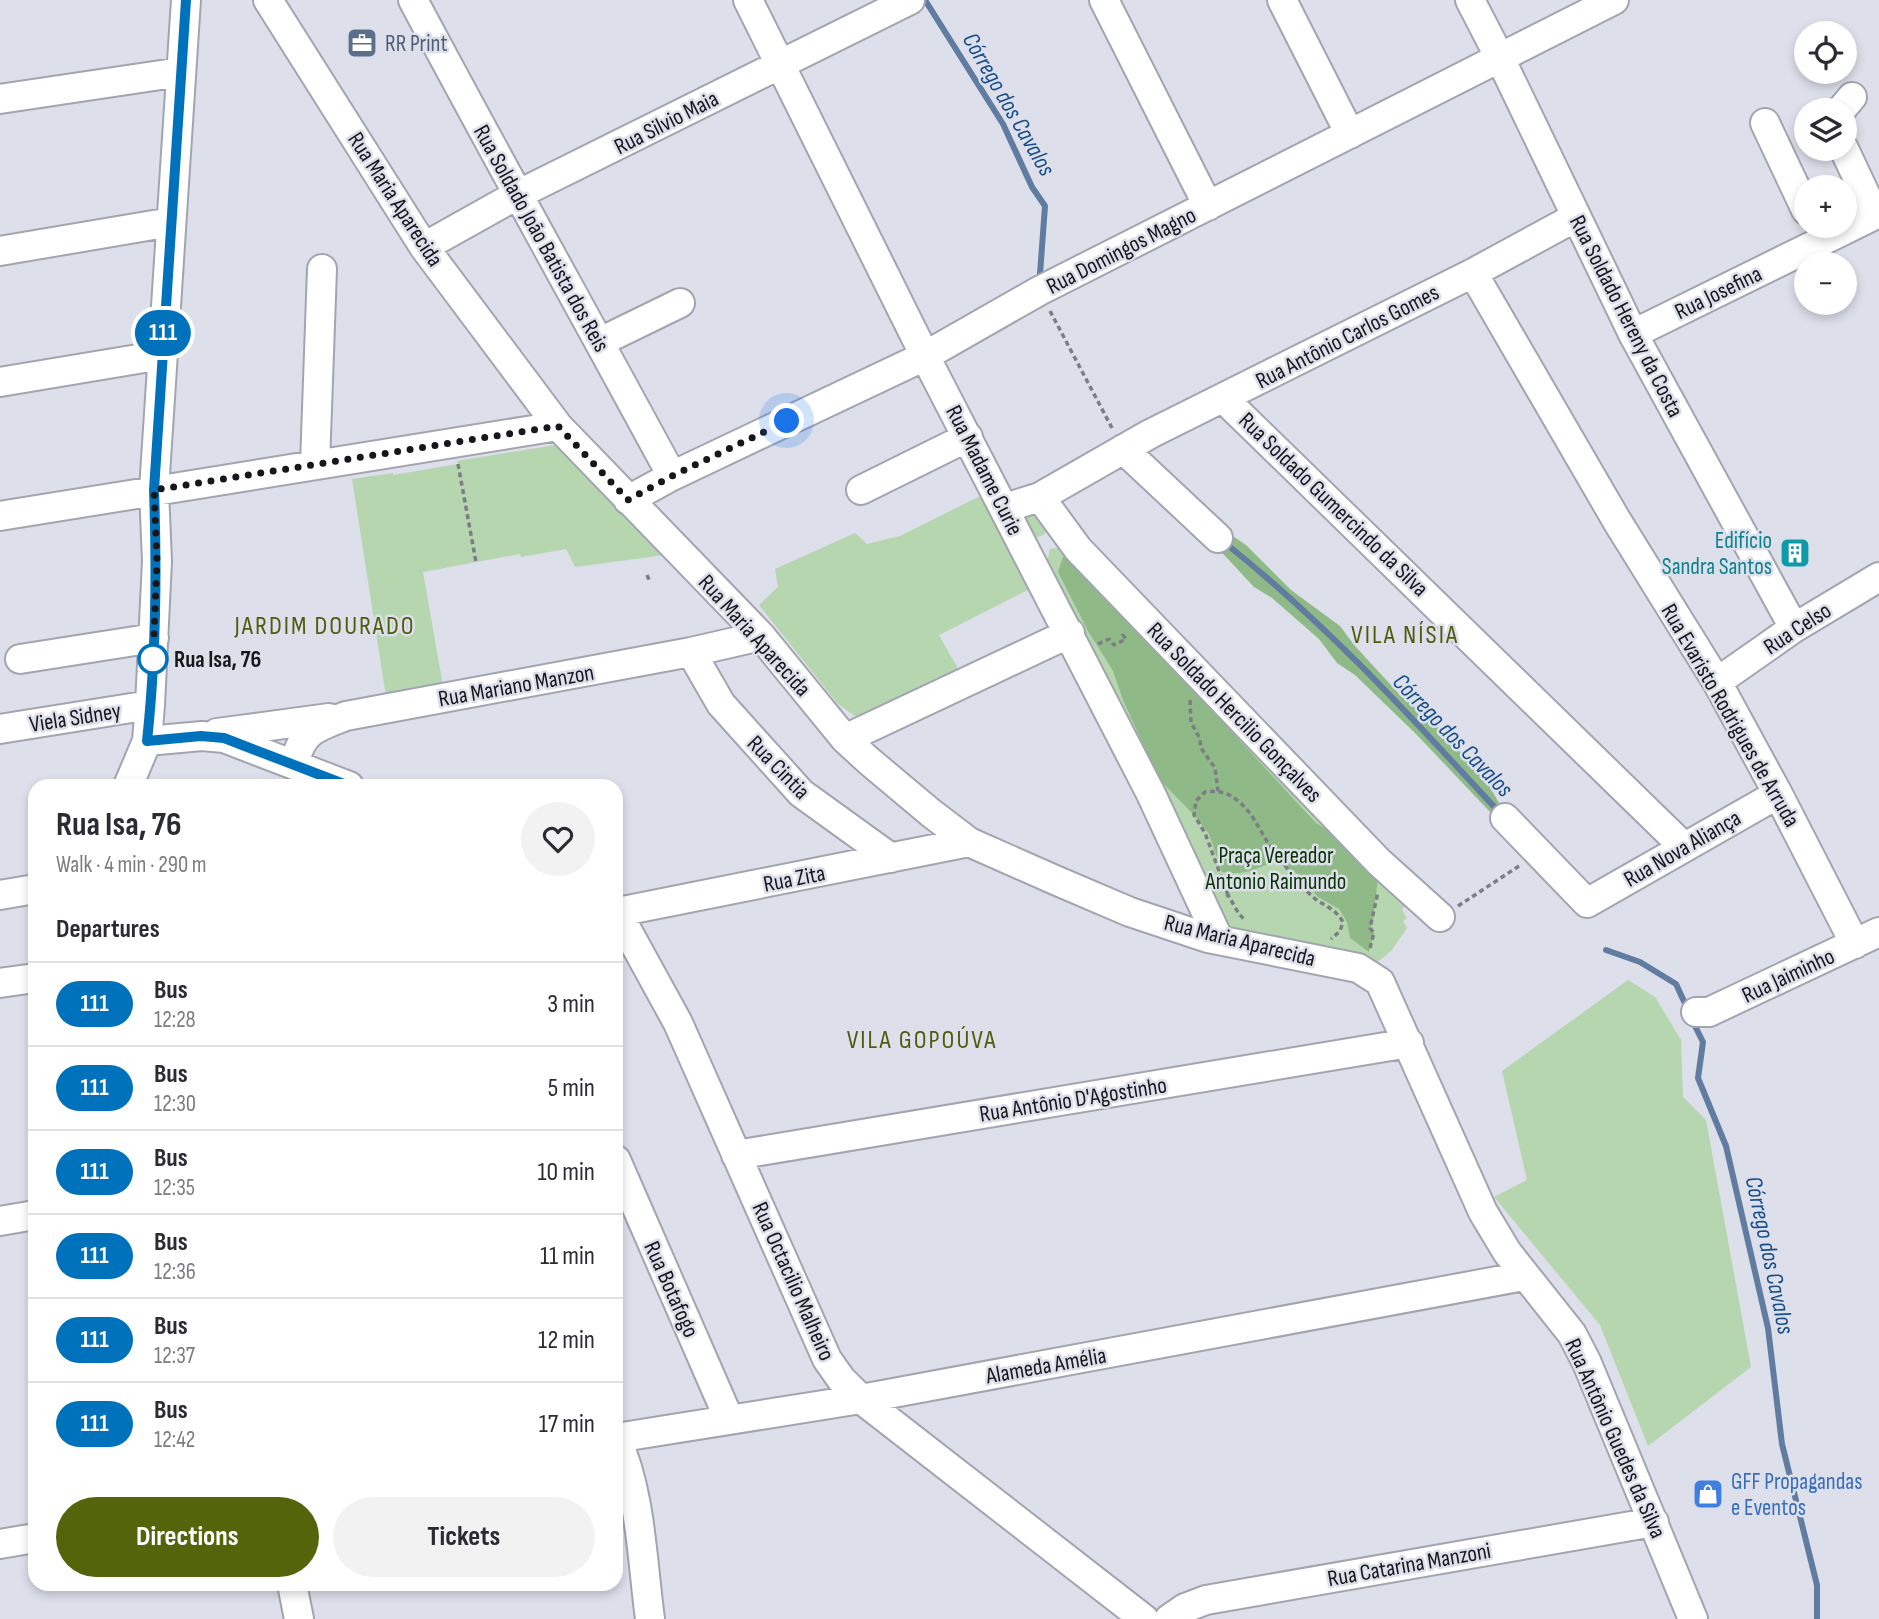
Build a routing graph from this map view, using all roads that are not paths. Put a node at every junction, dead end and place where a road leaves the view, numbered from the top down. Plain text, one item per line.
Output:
1 (186, 0) edge
2 (268, 0) edge
3 (413, 0) edge
4 (748, 0) edge
5 (909, 0) edge
6 (1104, 0) edge
7 (1282, 0) edge
8 (1469, 0) edge
9 (1614, 0) edge
10 (1500, 58) junction
11 (780, 64) junction
12 (181, 72) junction
13 (0, 99) edge
14 (1765, 123) dead end
15 (1350, 134) junction
16 (1850, 161) edge
17 (1794, 185) edge
18 (517, 195) junction
19 (1208, 206) junction
20 (1877, 214) edge
21 (1576, 217) junction
22 (1857, 221) edge
23 (171, 222) junction
24 (1810, 238) edge
25 (424, 247) junction
26 (0, 251) edge
27 (322, 269) dead end
28 (1473, 273) junction
29 (680, 303) dead end
30 (1633, 334) junction
31 (600, 342) junction
32 (162, 355) junction
33 (925, 356) junction
34 (0, 382) edge
35 (1223, 398) junction
36 (558, 426) junction
37 (968, 437) junction
38 (1122, 449) junction
39 (315, 464) junction
40 (672, 476) junction
41 (154, 490) junction
42 (861, 490) dead end
43 (1040, 497) junction
44 (628, 500) junction
45 (1005, 508) junction
46 (0, 516) edge
47 (1062, 531) junction
48 (1218, 538) dead end
49 (1026, 550) junction
50 (1879, 577) edge
51 (1794, 628) junction
52 (761, 636) junction
53 (154, 638) junction
54 (1078, 641) junction
55 (691, 652) junction
56 (20, 659) dead end
57 (1717, 682) junction
58 (150, 705) junction
59 (346, 716) junction
60 (0, 729) edge
61 (201, 736) junction
62 (845, 739) junction
63 (147, 741) junction
64 (294, 765) junction
65 (131, 779) edge
66 (331, 779) edge
67 (1778, 794) junction
68 (1505, 818) dead end
69 (970, 842) junction
70 (1684, 846) junction
71 (891, 858) junction
72 (28, 890) edge
73 (0, 895) edge
74 (623, 910) edge
75 (1440, 917) road end
76 (623, 922) edge
77 (1867, 938) edge
78 (1220, 940) junction
79 (28, 979) edge
80 (0, 983) edge
81 (1696, 1012) dead end
82 (1409, 1044) junction
83 (736, 1155) junction
84 (623, 1176) edge
85 (1, 1214) edge
86 (28, 1215) edge
87 (1507, 1252) junction
88 (1524, 1276) junction
89 (1475, 1285) junction
90 (861, 1399) junction
91 (729, 1419) junction
92 (623, 1437) edge
93 (623, 1454) edge
94 (1654, 1522) junction
95 (28, 1539) edge
96 (0, 1544) edge
97 (293, 1591) edge
98 (299, 1619) edge
99 (650, 1619) edge
100 (1144, 1619) edge
101 (1169, 1619) edge
102 (1693, 1619) edge

1 - 12 street
2 - 25 street, Rua Maria Aparecida
3 - 18 street, Rua Soldado João Batista dos Reis
4 - 11 street, Rua Madame Curie
5 - 11 street, Rua Silvio Maia
6 - 19 street
7 - 15 street
8 - 10 street, Rua Soldado Hereny da Costa
9 - 10 street, Rua Domingos Magno
10 - 15 street, Rua Domingos Magno
10 - 21 street, Rua Soldado Hereny da Costa
11 - 18 street, Rua Silvio Maia
11 - 33 street, Rua Madame Curie
12 - 13 street
12 - 23 street
14 - 17 street
15 - 19 street, Rua Domingos Magno
16 - 20 street
18 - 25 street, Rua Silvio Maia
18 - 31 street, Rua Soldado João Batista dos Reis
19 - 33 street, Rua Domingos Magno
20 - 22 street, Rua Josefina
21 - 28 street, Rua Antônio Carlos Gomes
21 - 30 street, Rua Soldado Hereny da Costa
23 - 26 street
23 - 32 street
24 - 30 street, Rua Josefina
25 - 36 street, Rua Maria Aparecida
27 - 39 street
28 - 35 street, Rua Antônio Carlos Gomes
28 - 57 street, Rua Evaristo Rodrigues de Arruda
29 - 31 street
30 - 51 street, Rua Soldado Hereny da Costa
31 - 40 street, Rua Soldado João Batista dos Reis
32 - 34 street
32 - 41 street
33 - 37 street, Rua Madame Curie
33 - 40 street, Rua Domingos Magno
35 - 38 street, Rua Antônio Carlos Gomes
35 - 70 street, Rua Soldado Gumercindo da Silva
36 - 39 street
36 - 44 street, Rua Maria Aparecida
37 - 42 street
37 - 45 street, Rua Madame Curie
38 - 43 street, Rua Antônio Carlos Gomes
38 - 48 street
39 - 41 street
40 - 44 street, Rua Domingos Magno
41 - 46 street
41 - 53 street
43 - 45 street, Rua Antônio Carlos Gomes
43 - 47 street, Rua Soldado Hercilio Gonçalves
44 - 52 street, Rua Maria Aparecida
45 - 49 street, Rua Madame Curie
47 - 49 street
47 - 75 street, Rua Soldado Hercilio Gonçalves
49 - 54 street, Rua Madame Curie
50 - 51 street, Rua Celso
51 - 57 street, Rua Celso
52 - 55 street, Rua Mariano Manzon
52 - 62 street, Rua Maria Aparecida
53 - 56 street
53 - 58 street
54 - 62 street
54 - 78 street, Rua Madame Curie
55 - 59 street, Rua Mariano Manzon
55 - 71 street, Rua Cintia
57 - 67 street, Rua Evaristo Rodrigues de Arruda
58 - 60 street, Viela Sidney
58 - 63 street
59 - 61 street
59 - 64 street, Rua Mariano Manzon
61 - 63 street
61 - 64 street
62 - 69 street, Rua Maria Aparecida
63 - 65 street
64 - 66 street
67 - 70 street, Rua Nova Aliança
67 - 77 street, Rua Evaristo Rodrigues de Arruda
68 - 70 street, Rua Nova Aliança
69 - 71 street, Rua Zita
69 - 78 street, Rua Maria Aparecida
71 - 74 street, Rua Zita
72 - 73 street
76 - 83 street, Rua Octacilio Malheiro
77 - 81 street, Rua Jaiminho
78 - 82 street, Rua Maria Aparecida
79 - 80 street
82 - 83 street, Rua Antônio D'Agostinho
82 - 87 street, Rua Antônio Guedes da Silva
83 - 90 street, Rua Octacilio Malheiro
84 - 91 street, Rua Botafogo
85 - 86 street
87 - 88 street, Rua Antônio Guedes da Silva
87 - 89 street
88 - 89 street, Alameda Amélia
88 - 94 street, Rua Antônio Guedes da Silva
89 - 90 street, Alameda Amélia
90 - 91 street, Alameda Amélia
90 - 100 street, Rua Octacilio Malheiro
91 - 92 street, Alameda Amélia
93 - 99 street
94 - 101 street, Rua Catarina Manzoni
94 - 102 street, Rua Antônio Guedes da Silva
95 - 96 street
97 - 98 street

